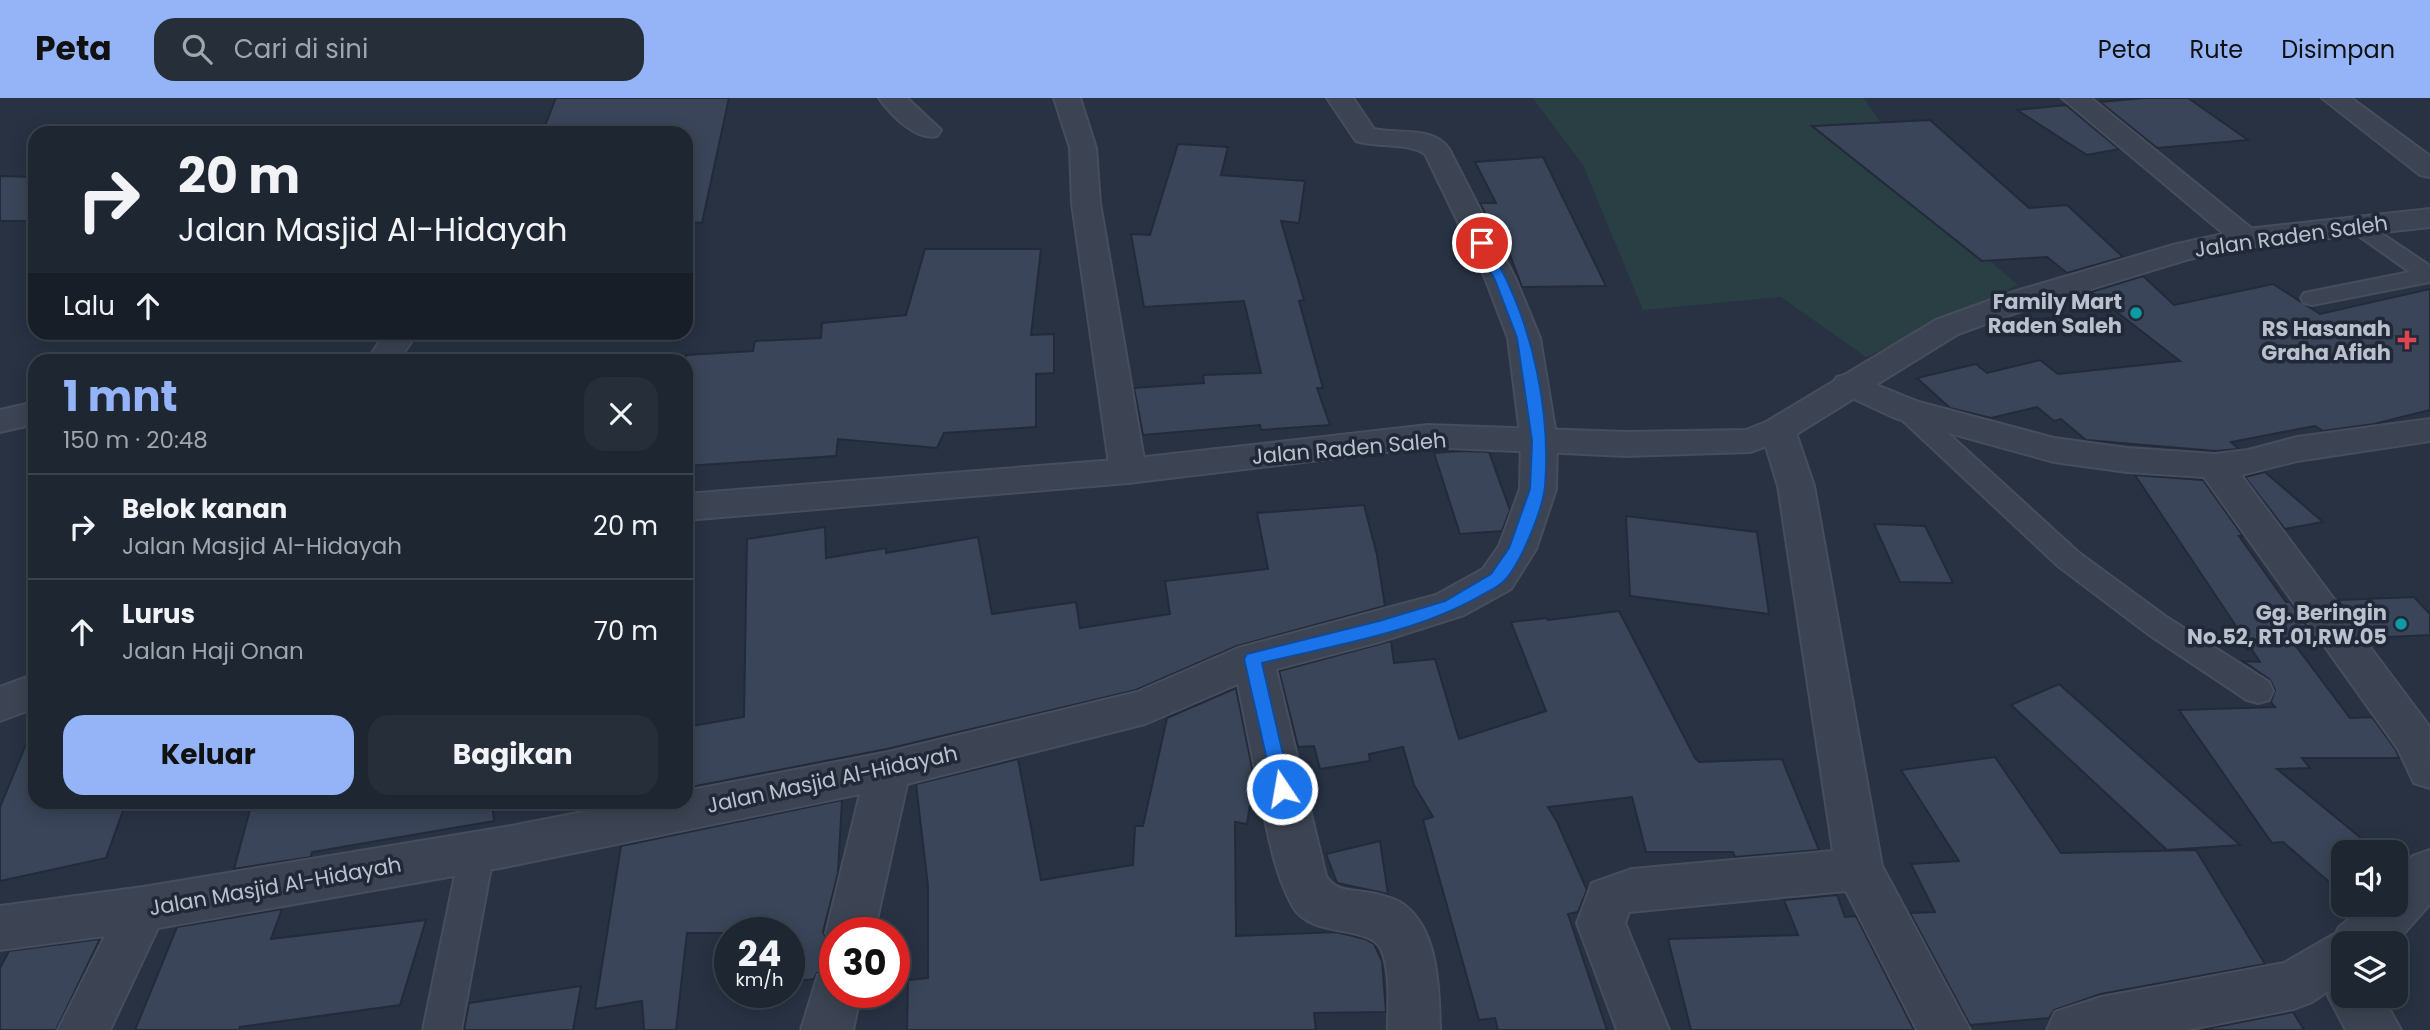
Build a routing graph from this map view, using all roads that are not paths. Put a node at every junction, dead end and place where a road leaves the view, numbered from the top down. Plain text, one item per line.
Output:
1 (892, 98) edge
2 (1067, 98) edge
3 (1340, 98) edge
4 (2075, 98) edge
5 (2335, 98) edge
6 (928, 130) dead end
7 (2430, 169) edge
8 (2430, 218) edge
9 (2370, 223) junction
10 (2246, 238) junction
11 (2429, 268) edge
12 (2312, 298) dead end
13 (1849, 384) junction
14 (1907, 410) junction
15 (28, 415) edge
16 (0, 421) edge
17 (1777, 430) junction
18 (2430, 430) edge
19 (1539, 441) junction
20 (2215, 466) junction
21 (1128, 471) junction
22 (693, 506) edge
23 (1253, 659) junction
24 (2258, 691) dead end
25 (28, 694) edge
26 (0, 704) edge
27 (888, 770) junction
28 (2430, 770) edge
29 (693, 808) edge
30 (690, 809) edge
31 (477, 851) junction
32 (1859, 869) junction
33 (2430, 871) edge
34 (143, 909) junction
35 (854, 917) edge
36 (0, 928) edge
37 (2375, 931) edge
38 (2331, 972) edge
39 (832, 1008) edge
40 (2365, 1008) edge
41 (84, 1030) edge
42 (442, 1030) edge
43 (827, 1030) edge
44 (1414, 1030) edge
45 (1643, 1030) edge
46 (1944, 1030) edge
47 (2073, 1030) edge
48 (2375, 1030) edge

1 - 6 street
2 - 21 street
3 - 19 street, Jalan Masjid Al-Hidayah
4 - 10 street
5 - 7 street
8 - 9 street, Jalan Raden Saleh
9 - 10 street, Jalan Raden Saleh
9 - 11 lane
10 - 13 street, Jalan Raden Saleh
11 - 12 lane
13 - 14 street
13 - 17 street, Jalan Raden Saleh
14 - 20 street
14 - 24 lane
15 - 16 street
17 - 19 street, Jalan Raden Saleh
17 - 32 street
18 - 20 street
19 - 21 street, Jalan Raden Saleh
19 - 23 street, Jalan Masjid Al-Hidayah
20 - 28 street
21 - 22 street, Jalan Raden Saleh
23 - 27 street, Jalan Masjid Al-Hidayah
23 - 44 street
25 - 26 street
27 - 29 street, Jalan Masjid Al-Hidayah
27 - 35 street
30 - 31 street, Jalan Masjid Al-Hidayah
31 - 34 street, Jalan Masjid Al-Hidayah
31 - 42 lane
32 - 45 street
32 - 46 street
33 - 37 street
34 - 36 street, Jalan Masjid Al-Hidayah
34 - 41 street
38 - 47 street
39 - 43 street
40 - 48 street

